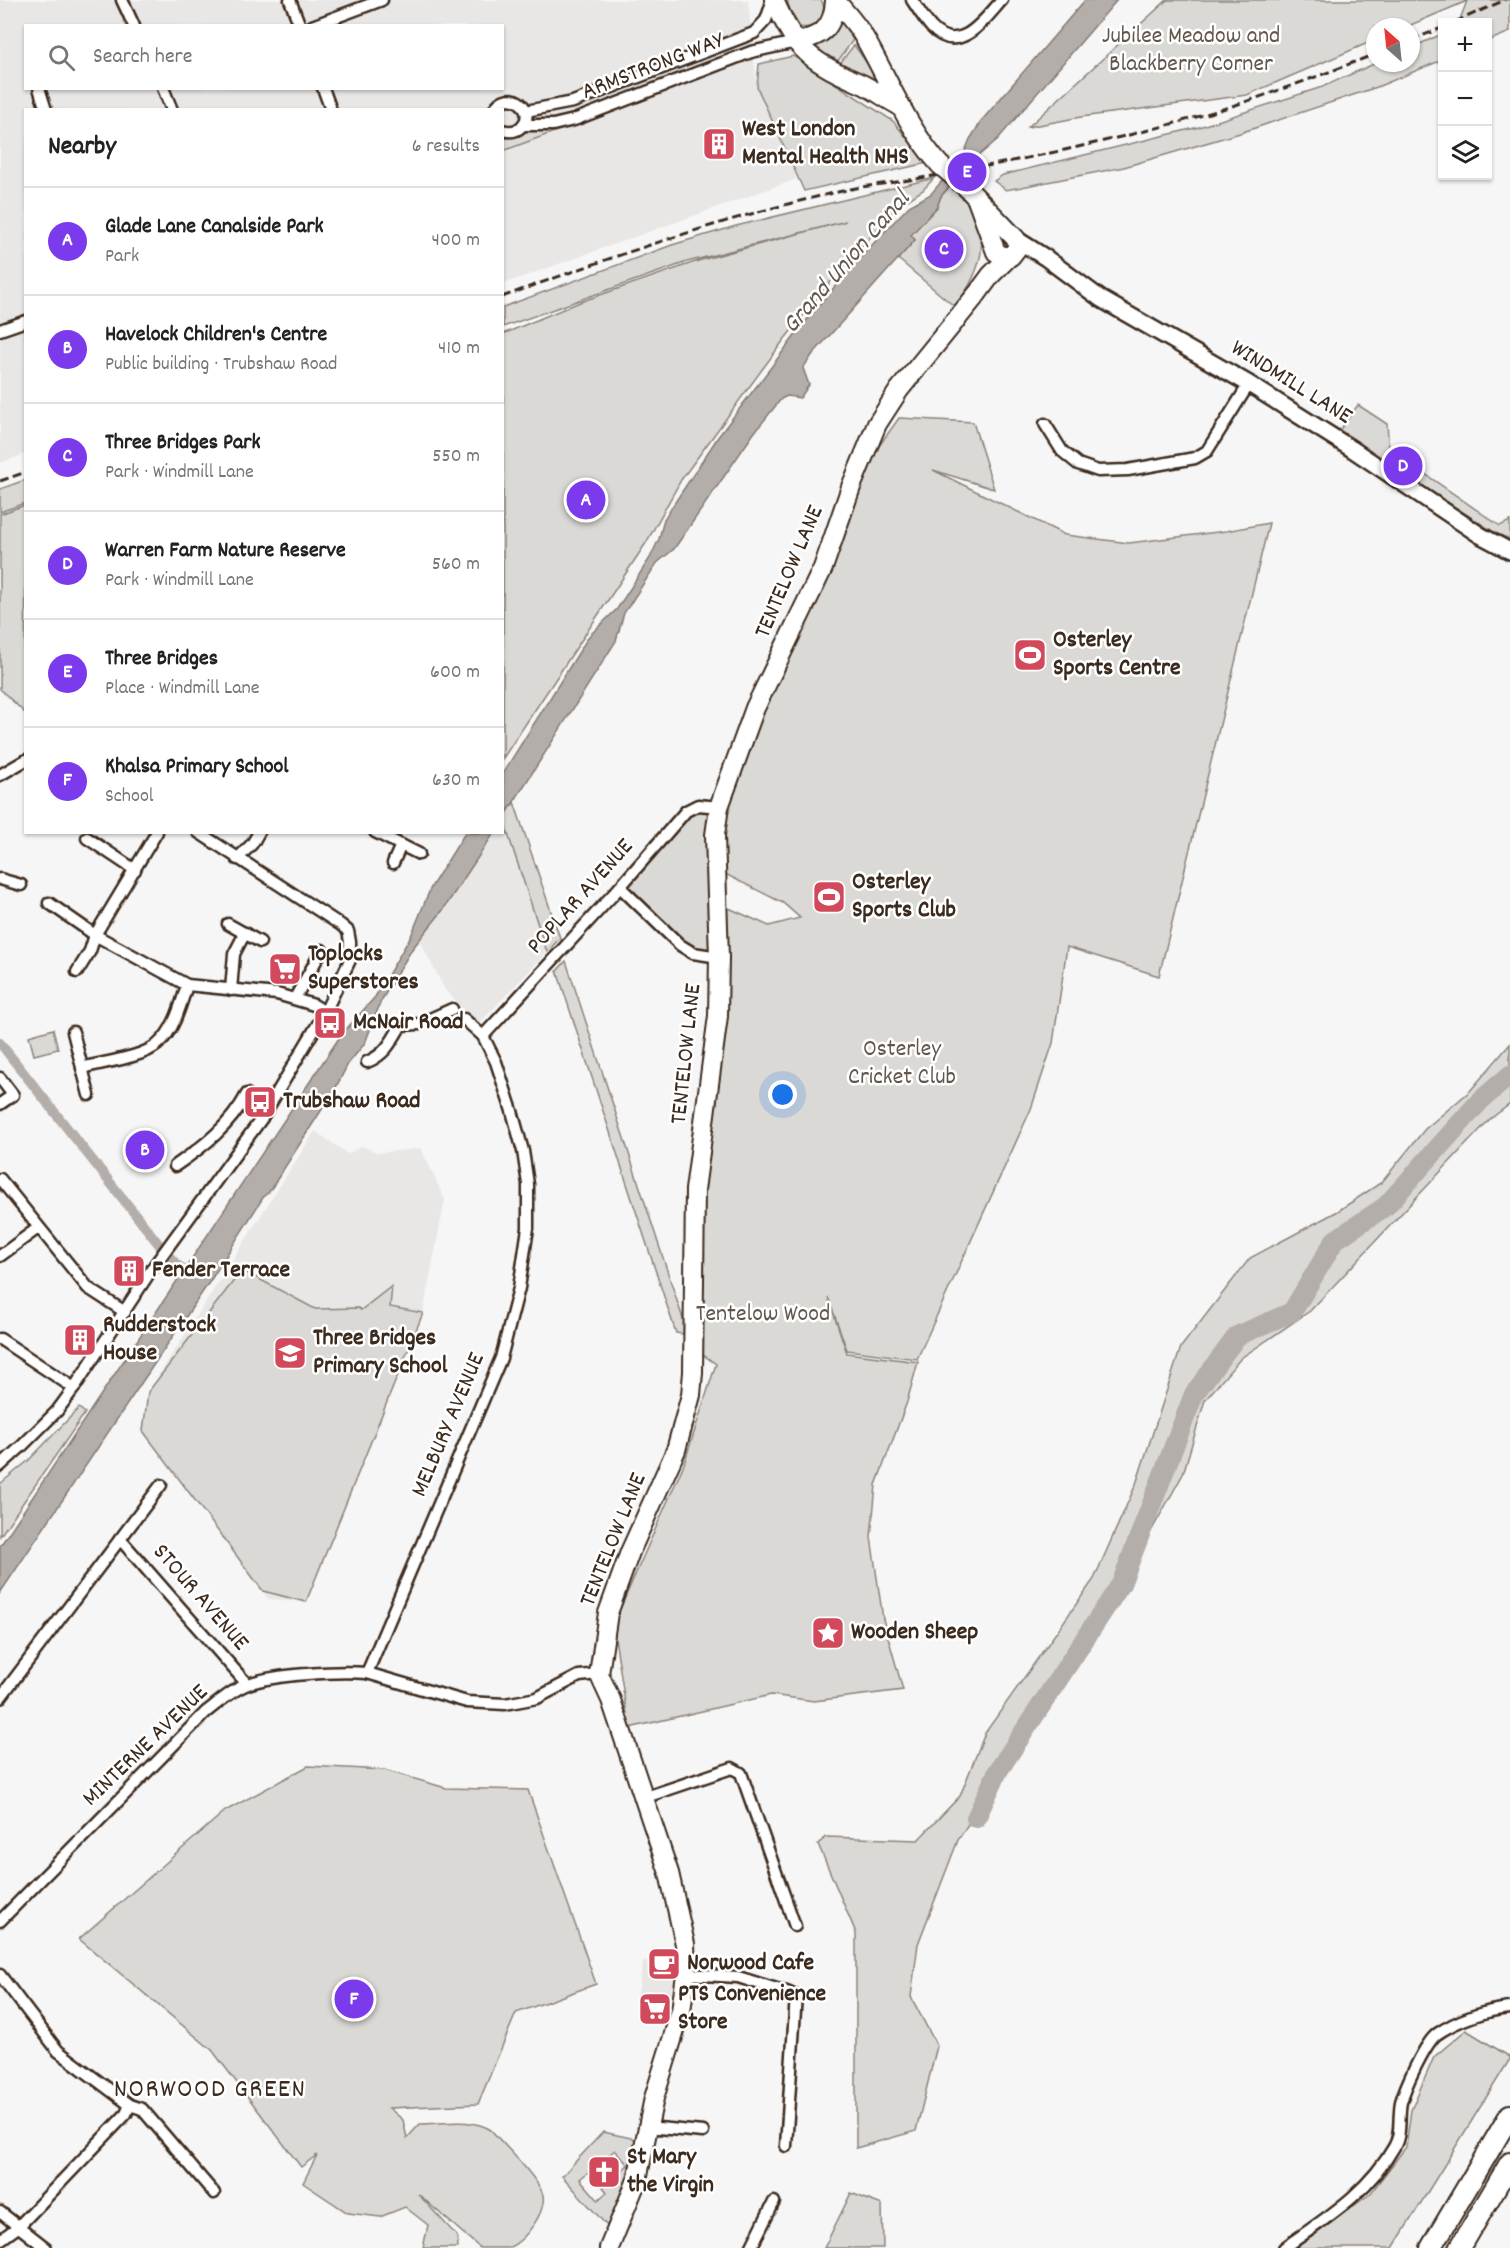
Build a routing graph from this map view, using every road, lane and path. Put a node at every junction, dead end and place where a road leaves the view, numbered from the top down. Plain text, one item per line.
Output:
1 (123, 0) edge
2 (290, 0) edge
3 (382, 0) edge
4 (773, 0) edge
5 (912, 0) edge
6 (1002, 0) edge
7 (839, 4) edge
8 (133, 24) edge
9 (299, 24) edge
10 (317, 24) edge
11 (796, 42) junction
12 (40, 90) edge
13 (164, 90) edge
14 (324, 90) edge
15 (900, 106) junction
16 (45, 108) edge
17 (171, 108) edge
18 (330, 108) edge
19 (496, 108) edge
20 (526, 111) junction
21 (523, 125) junction
22 (504, 130) edge
23 (1007, 246) junction
24 (24, 322) edge
25 (0, 330) edge
26 (1249, 384) junction
27 (1045, 424) dead end
28 (1510, 551) edge
29 (24, 761) edge
30 (0, 775) edge
31 (719, 807) junction
32 (156, 834) edge
33 (201, 834) edge
34 (258, 834) edge
35 (379, 834) edge
36 (87, 838) dead end
37 (401, 845) junction
38 (419, 854) dead end
39 (237, 859) junction
40 (393, 863) dead end
41 (135, 870) junction
42 (0, 879) edge
43 (21, 885) dead end
44 (620, 886) junction
45 (49, 903) dead end
46 (228, 924) dead end
47 (245, 933) junction
48 (95, 935) junction
49 (260, 942) dead end
50 (322, 950) dead end
51 (719, 957) junction
52 (77, 972) dead end
53 (187, 985) junction
54 (231, 990) junction
55 (295, 998) junction
56 (452, 1009) dead end
57 (326, 1012) junction
58 (464, 1019) dead end
59 (73, 1032) dead end
60 (483, 1036) junction
61 (367, 1062) dead end
62 (82, 1068) junction
63 (0, 1078) edge
64 (89, 1095) dead end
65 (0, 1104) edge
66 (262, 1119) junction
67 (175, 1166) dead end
68 (0, 1179) edge
69 (38, 1228) junction
70 (0, 1256) edge
71 (124, 1312) junction
72 (0, 1339) edge
73 (74, 1388) junction
74 (0, 1466) edge
75 (161, 1485) dead end
76 (120, 1539) junction
77 (367, 1673) junction
78 (599, 1674) junction
79 (247, 1684) junction
80 (0, 1698) edge
81 (643, 1798) junction
82 (0, 1921) edge
83 (795, 1926) dead end
84 (686, 1974) junction
85 (0, 1975) edge
86 (1510, 2008) edge
87 (130, 2105) junction
88 (1510, 2115) edge
89 (647, 2127) junction
90 (703, 2132) dead end
91 (786, 2146) dead end
92 (1510, 2163) edge
93 (214, 2193) dead end
94 (774, 2202) dead end
95 (0, 2212) edge
96 (18, 2227) junction
97 (0, 2240) edge
98 (46, 2248) edge
99 (609, 2248) edge
100 (751, 2248) edge
101 (1284, 2248) edge
102 (1431, 2248) edge
103 (1460, 2248) edge

1 - 8 street
2 - 9 street
3 - 10 street
4 - 11 main road, WINDMILL LANE
4 - 20 street, ARMSTRONG WAY
5 - 6 street
7 - 11 main road
7 - 15 main road, WINDMILL LANE
11 - 15 main road, WINDMILL LANE
11 - 21 street, ARMSTRONG WAY
12 - 16 street
13 - 17 street
14 - 18 street
15 - 23 main road, WINDMILL LANE, bridge
19 - 20 street
20 - 21 street
21 - 22 street, ARMSTRONG WAY
23 - 26 main road, WINDMILL LANE
23 - 31 main road, TENTELOW LANE
24 - 25 street
26 - 27 street
26 - 28 main road, WINDMILL LANE
29 - 30 street
31 - 44 street, POPLAR AVENUE
31 - 51 main road, TENTELOW LANE
32 - 41 street
33 - 39 street
34 - 39 street
35 - 37 street
36 - 41 street
37 - 38 street
37 - 40 street
39 - 57 street
41 - 48 street
42 - 43 street
44 - 51 street, TENTELOW LANE
44 - 60 street, POPLAR AVENUE
45 - 48 street
46 - 47 street
47 - 49 street
47 - 54 street
48 - 52 street
48 - 53 street
50 - 55 street
51 - 78 main road, TENTELOW LANE
53 - 54 street
53 - 62 street
54 - 55 street
55 - 57 street
56 - 61 street
57 - 66 street
58 - 60 street, MELBURY AVENUE
59 - 62 street
60 - 77 street, MELBURY AVENUE
62 - 64 street
63 - 65 street
66 - 67 street
66 - 71 street
68 - 69 street
69 - 70 street
69 - 71 street
71 - 73 street
72 - 73 street
73 - 74 street
75 - 76 street
76 - 79 street, STOUR AVENUE
76 - 80 street
77 - 78 street, MINTERNE AVENUE
77 - 79 street, MINTERNE AVENUE
78 - 81 main road
79 - 82 street, MINTERNE AVENUE
81 - 83 street
81 - 84 main road
84 - 89 main road
84 - 91 street
85 - 87 street
86 - 101 street
87 - 93 street
87 - 96 street
88 - 102 highway
89 - 90 street
89 - 99 main road
92 - 103 highway
94 - 100 street
95 - 96 street
96 - 97 street
96 - 98 street

